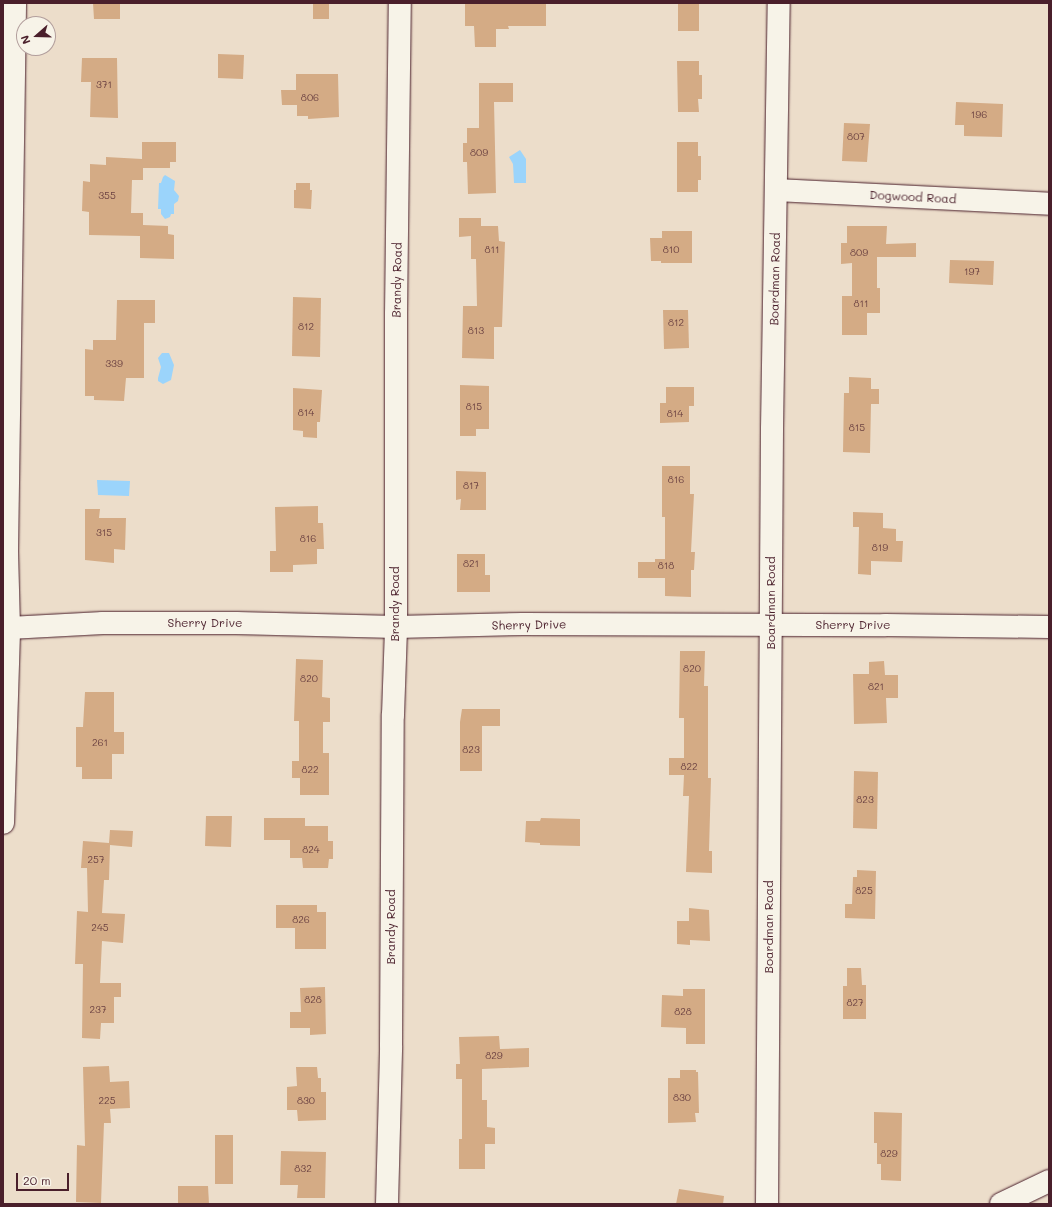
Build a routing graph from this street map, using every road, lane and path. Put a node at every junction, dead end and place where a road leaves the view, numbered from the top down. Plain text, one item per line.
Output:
1 (15, 3) edge
2 (400, 3) edge
3 (779, 3) edge
4 (777, 190) junction
5 (1049, 204) edge
6 (7, 246) edge
7 (771, 624) junction
8 (396, 627) junction
9 (1049, 627) edge
10 (8, 628) junction
11 (5, 695) edge
12 (3, 823) edge
13 (1049, 1181) edge
14 (387, 1204) edge
15 (767, 1204) edge
16 (1000, 1204) edge

1 - 6 street
2 - 8 street, Brandy Road
3 - 4 street, Boardman Road
4 - 5 street, Dogwood Road
4 - 7 street, Boardman Road
6 - 10 street
7 - 8 street, Sherry Drive
7 - 9 street, Sherry Drive
7 - 15 street, Boardman Road
8 - 10 street, Sherry Drive
8 - 14 street, Brandy Road
10 - 11 street
11 - 12 street
13 - 16 street

